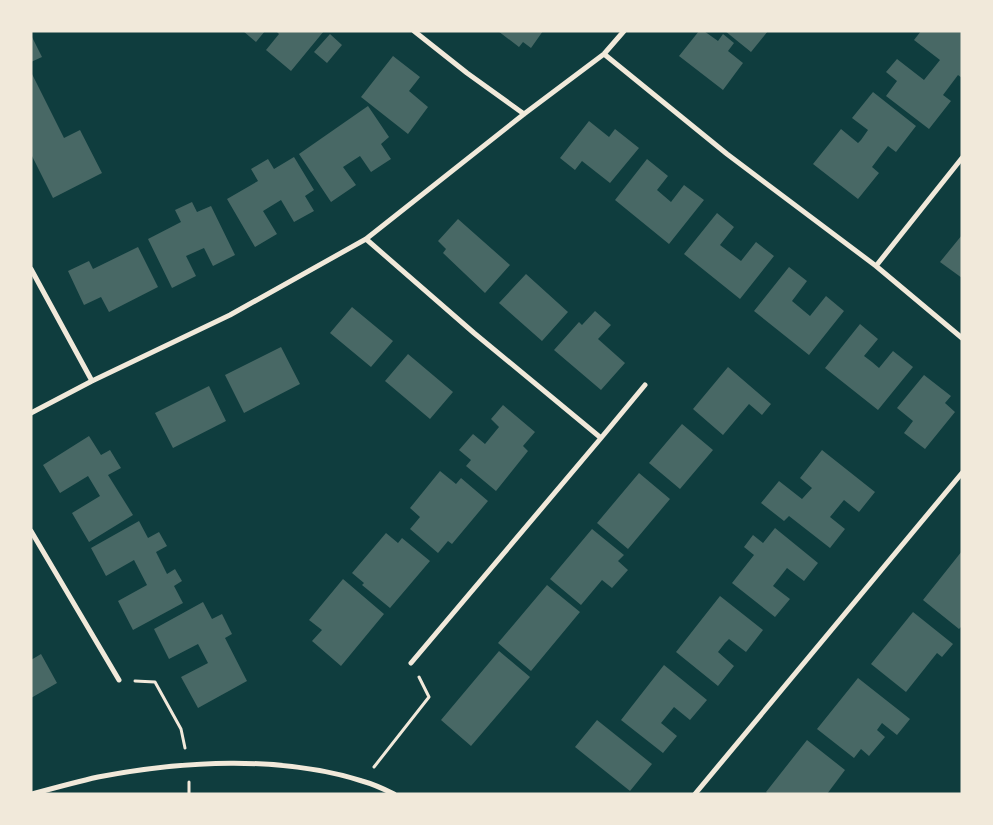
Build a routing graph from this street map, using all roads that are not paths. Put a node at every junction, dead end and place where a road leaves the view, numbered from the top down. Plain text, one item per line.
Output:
1 (414, 31) edge
2 (624, 31) edge
3 (604, 54) junction
4 (524, 114) junction
5 (962, 158) edge
6 (366, 239) junction
7 (876, 266) junction
8 (31, 270) edge
9 (962, 338) edge
10 (92, 381) junction
11 (645, 385) dead end
12 (31, 413) edge
13 (601, 438) junction
14 (962, 473) edge
15 (31, 531) edge
16 (412, 663) road end
17 (119, 680) road end
18 (32, 794) edge
19 (394, 794) edge
20 (696, 794) edge

1 - 4 street
2 - 3 street
3 - 4 street
3 - 7 street
4 - 6 street
5 - 7 street
6 - 10 street
6 - 13 street
7 - 9 street
8 - 10 street
10 - 12 street
11 - 13 street
13 - 16 street
14 - 20 street
15 - 17 street
18 - 19 street

